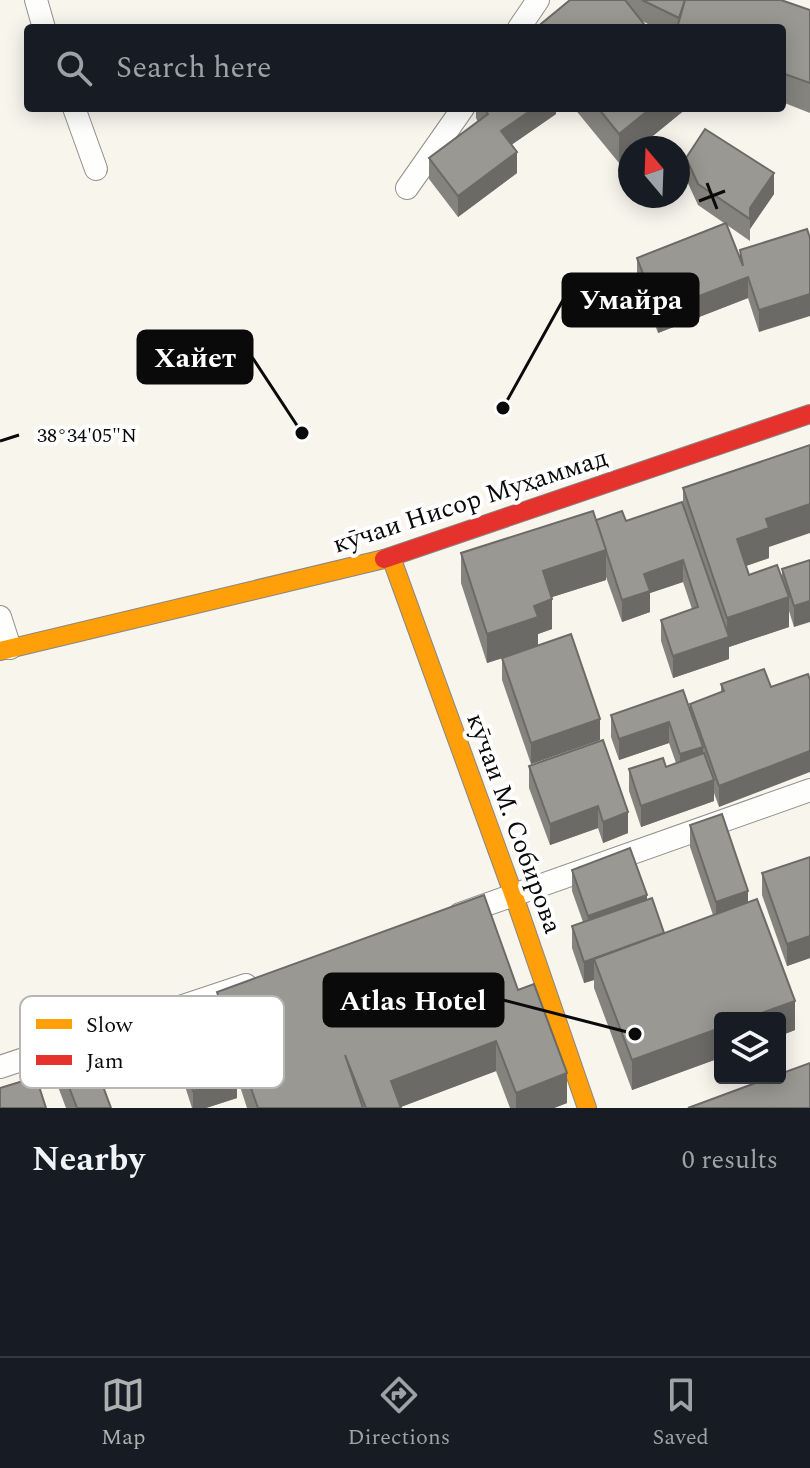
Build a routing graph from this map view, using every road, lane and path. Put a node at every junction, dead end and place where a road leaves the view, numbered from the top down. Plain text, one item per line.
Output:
1 (36, 0) edge
2 (538, 0) edge
3 (43, 24) edge
4 (522, 24) edge
5 (75, 112) edge
6 (460, 112) edge
7 (96, 169) dead end
8 (407, 188) dead end
9 (810, 414) edge
10 (391, 557) junction
11 (0, 617) edge
12 (5, 649) edge
13 (810, 790) edge
14 (514, 896) junction
15 (439, 921) edge
16 (272, 976) edge
17 (212, 996) edge
18 (20, 1060) edge
19 (0, 1067) edge
20 (587, 1108) edge

1 - 3 lane
2 - 4 lane
5 - 7 lane
6 - 8 lane
9 - 10 street, кӯчаи Нисор Муҳаммад
10 - 12 street, кӯчаи Нисор Муҳаммад
10 - 14 street, кӯчаи М. Собирова
11 - 12 lane
13 - 14 lane
14 - 15 lane
14 - 20 street, кӯчаи М. Собирова
16 - 17 lane
18 - 19 lane

